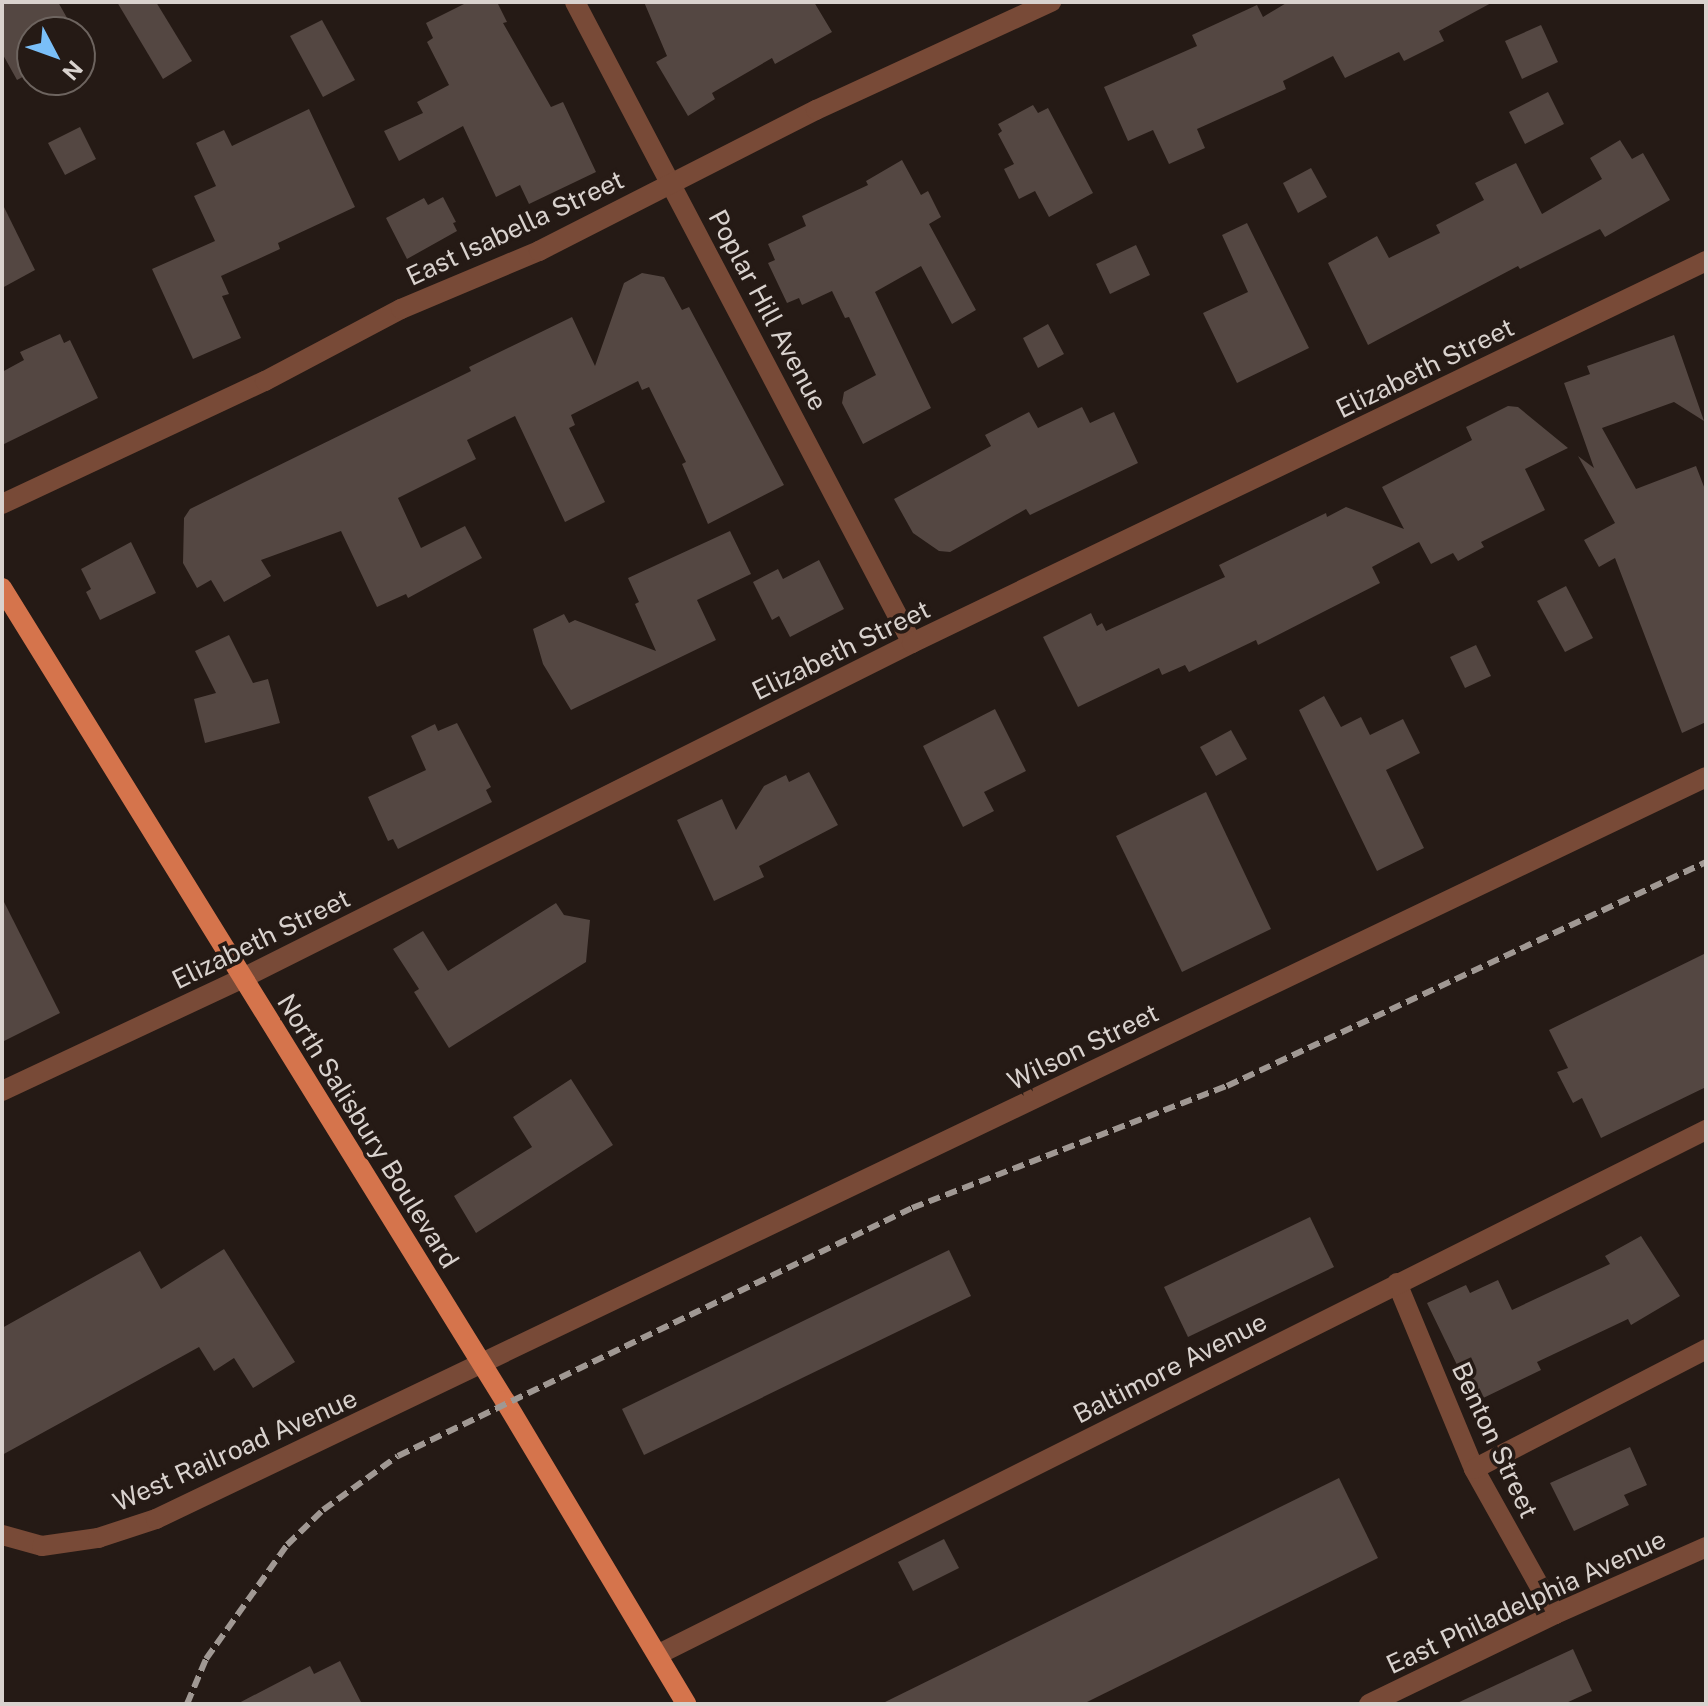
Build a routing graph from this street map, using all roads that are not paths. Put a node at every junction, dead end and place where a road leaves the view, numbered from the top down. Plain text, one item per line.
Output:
1 (575, 2) edge
2 (1051, 2) edge
3 (673, 184) junction
4 (1706, 261) edge
5 (2, 504) edge
6 (2, 588) edge
7 (912, 643) junction
8 (1706, 777) edge
9 (243, 978) junction
10 (2, 1091) edge
11 (1706, 1130) edge
12 (1397, 1283) junction
13 (1706, 1349) edge
14 (482, 1364) junction
15 (1474, 1469) junction
16 (2, 1535) edge
17 (1706, 1547) edge
18 (1555, 1614) junction
19 (659, 1654) junction
20 (686, 1704) edge
21 (1369, 1704) edge

1 - 3 street, Poplar Hill Avenue
2 - 3 street, East Isabella Street
3 - 5 street, East Isabella Street
3 - 7 street, Poplar Hill Avenue
4 - 7 street, Elizabeth Street
6 - 9 main road, North Salisbury Boulevard
7 - 9 street, Elizabeth Street
8 - 14 street, Wilson Street
9 - 10 street, Elizabeth Street
9 - 14 main road, North Salisbury Boulevard
11 - 12 street, Baltimore Avenue
12 - 15 street, Benton Street
12 - 19 street, Baltimore Avenue
13 - 15 street
14 - 16 street, West Railroad Avenue
14 - 19 main road, North Salisbury Boulevard
15 - 18 street, Benton Street
17 - 18 street, East Philadelphia Avenue
18 - 21 street, East Philadelphia Avenue
19 - 20 main road, North Salisbury Boulevard

